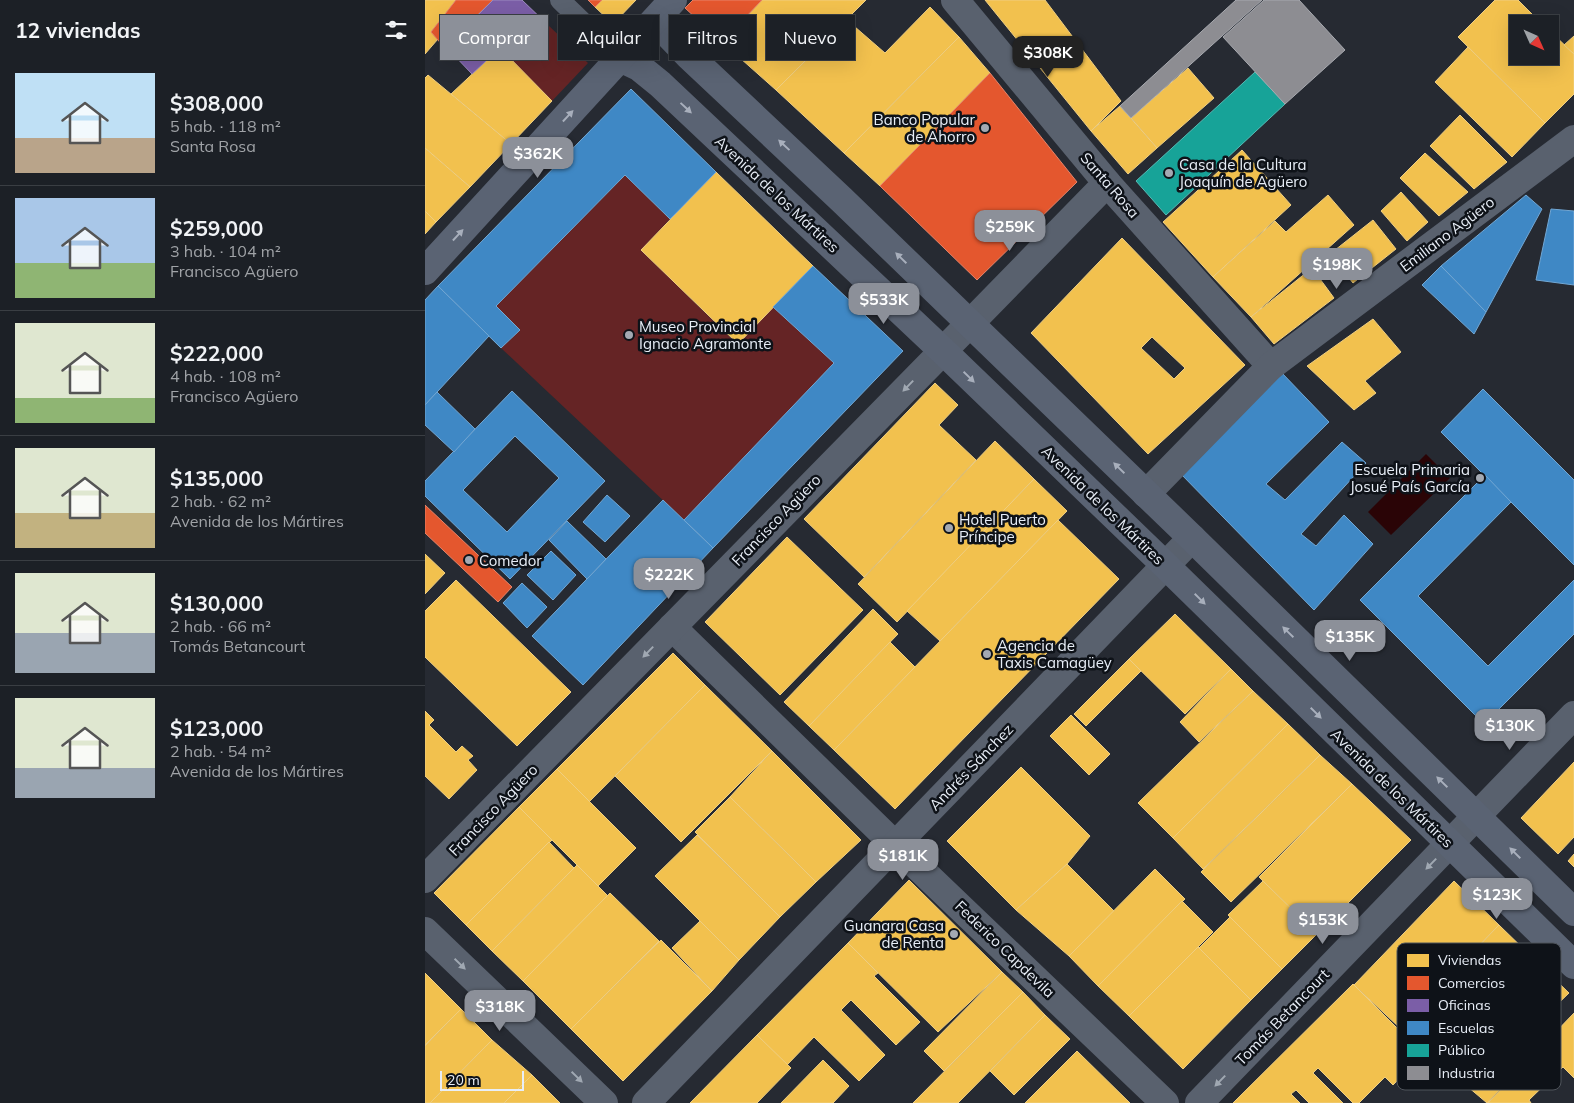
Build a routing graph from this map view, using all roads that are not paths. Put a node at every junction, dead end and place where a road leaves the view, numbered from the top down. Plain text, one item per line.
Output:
1 (559, 0) edge
2 (955, 0) edge
3 (665, 10) edge
4 (575, 15) edge
5 (669, 35) edge
6 (618, 60) edge
7 (624, 60) edge
8 (671, 60) edge
9 (693, 60) edge
10 (660, 84) junction
11 (1574, 139) edge
12 (1107, 183) junction
13 (425, 271) edge
14 (969, 324) junction
15 (943, 351) junction
16 (1271, 366) junction
17 (1146, 494) junction
18 (1192, 538) junction
19 (1165, 565) junction
20 (672, 627) junction
21 (1574, 715) edge
22 (1477, 816) junction
23 (895, 845) junction
24 (1450, 845) junction
25 (425, 879) edge
26 (1574, 912) edge
27 (425, 931) edge
28 (1551, 943) edge
29 (1561, 952) edge
30 (1574, 965) edge
31 (604, 1103) edge
32 (646, 1103) edge
33 (1165, 1103) edge
34 (1199, 1103) edge

1 - 4 street
2 - 12 street, Santa Rosa
3 - 5 main road
13 -> 6 main road
7 - 10 main road, Avenida de los Mártires
8 - 10 main road
14 -> 9 main road
10 -> 15 main road, Avenida de los Mártires
11 - 16 street, Emiliano Agüero
12 - 14 street, Francisco Agüero
12 - 16 street, Santa Rosa
14 - 15 street, Francisco Agüero
17 -> 14 main road
15 -> 19 main road, Avenida de los Mártires
15 -> 20 street, Francisco Agüero
16 - 17 street, Emiliano Agüero
17 - 18 main road
18 - 19 street, Andrés Sánchez
22 -> 18 main road
19 - 23 street, Andrés Sánchez
19 -> 24 main road, Avenida de los Mártires
20 - 23 street, Federico Capdevila
20 -> 25 street, Francisco Agüero
21 - 22 street, Tomás Betancourt
22 - 24 street, Tomás Betancourt
26 -> 22 main road
23 - 32 street, Andrés Sánchez
23 - 33 street, Federico Capdevila
24 - 28 main road, Avenida de los Mártires
24 -> 34 street, Tomás Betancourt
27 -> 31 street
29 - 30 main road, Avenida de los Mártires

